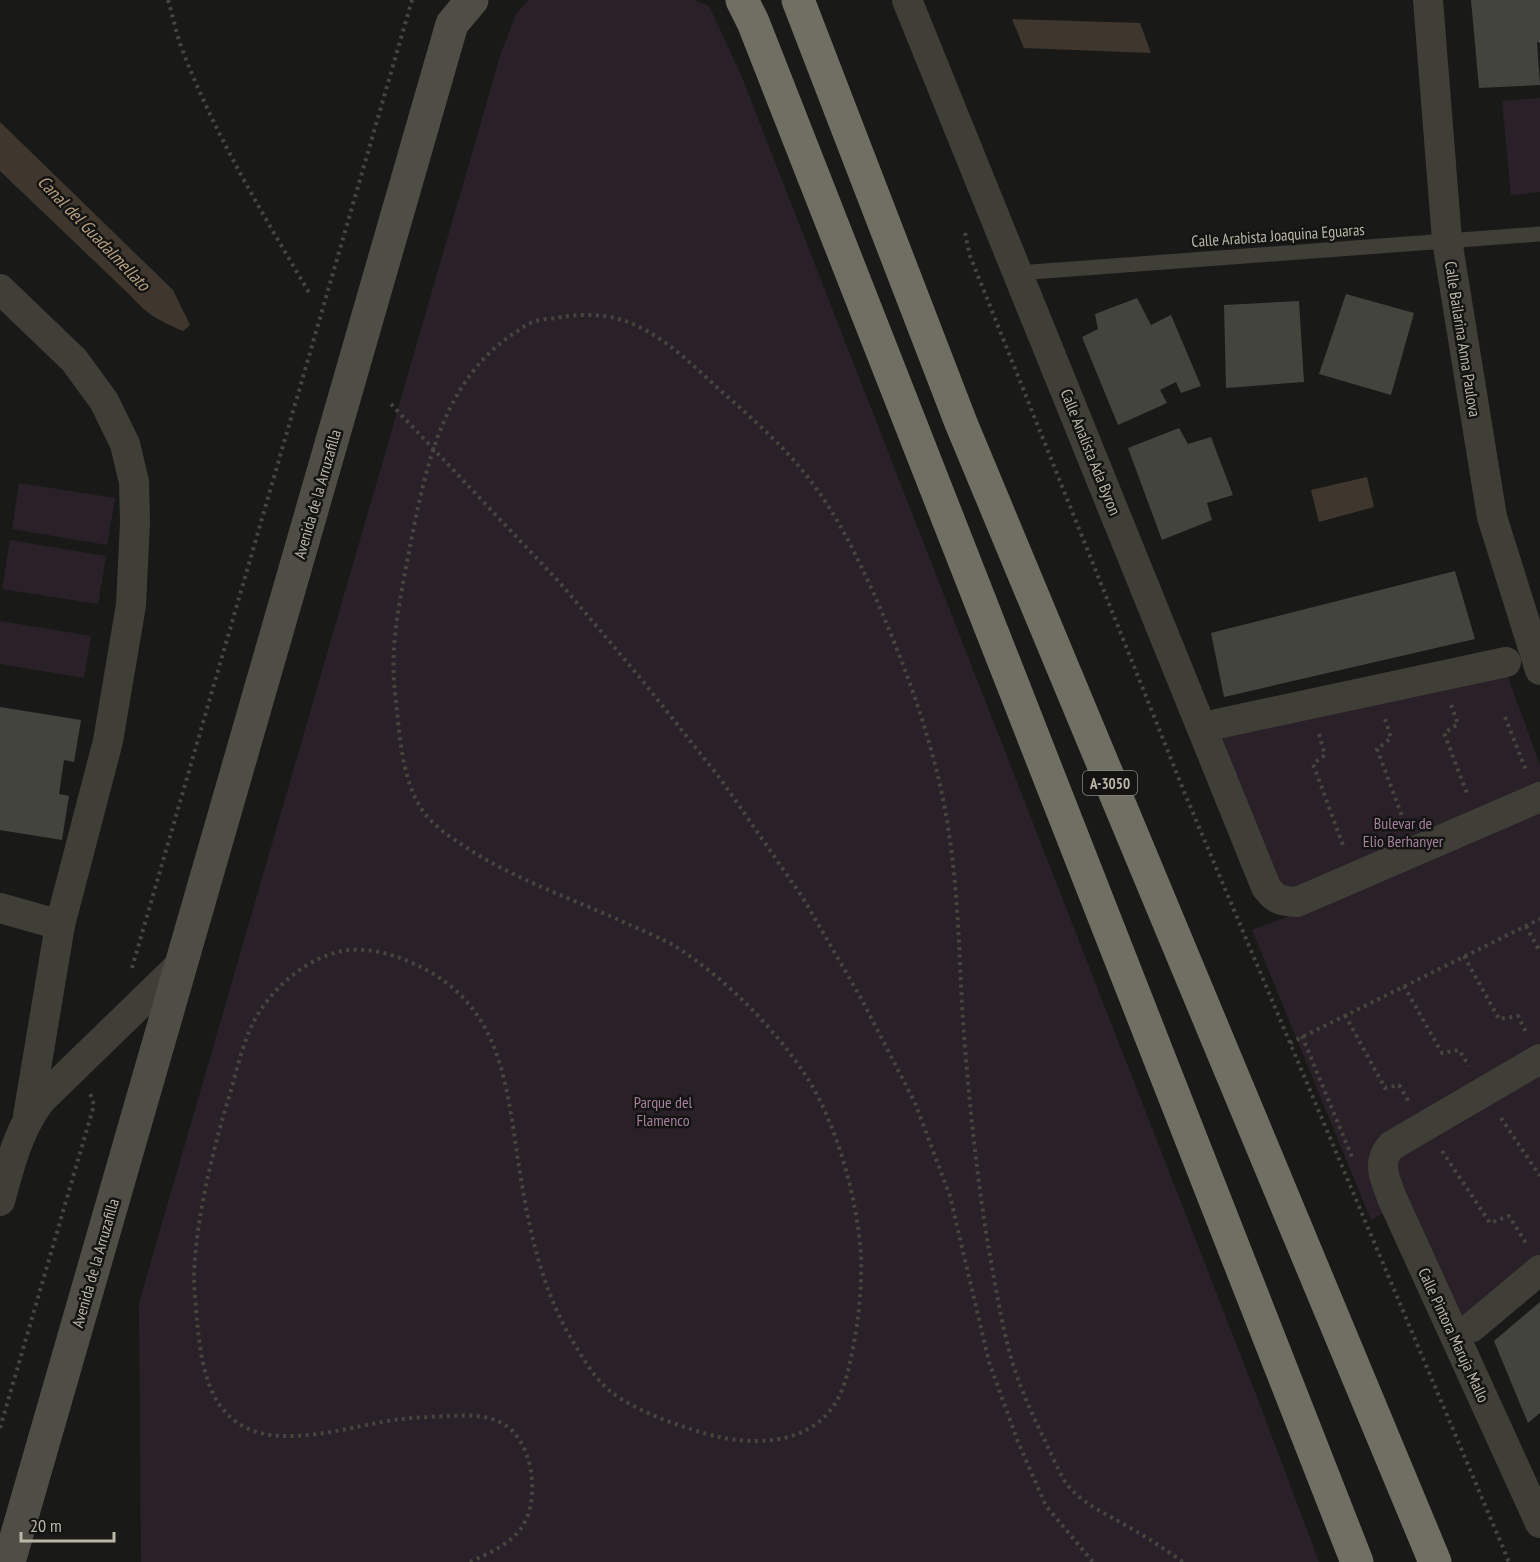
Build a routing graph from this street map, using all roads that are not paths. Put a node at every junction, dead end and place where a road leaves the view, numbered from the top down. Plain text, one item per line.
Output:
1 (742, 0) edge
2 (798, 0) edge
3 (810, 0) edge
4 (907, 0) edge
5 (1428, 0) edge
6 (458, 8) edge
7 (819, 54) junction
8 (1540, 234) edge
9 (1447, 240) junction
10 (1018, 273) junction
11 (0, 289) edge
12 (1506, 662) dead end
13 (1540, 670) edge
14 (1217, 724) dead end
15 (1539, 798) edge
16 (0, 908) edge
17 (60, 925) junction
18 (180, 964) junction
19 (1534, 1047) edge
20 (28, 1116) junction
21 (0, 1200) edge
22 (1534, 1258) edge
23 (1472, 1327) dead end
24 (1540, 1522) edge
25 (9, 1562) edge
26 (1357, 1562) edge
27 (1435, 1562) edge

1 - 26 highway
2 - 7 highway, A-3050
3 - 7 main road
4 - 10 street, Calle Analista Ada Byron
5 - 9 street, Calle Bailarina Anna Paulova
6 - 18 main road, Avenida de la Arruzafilla
7 - 27 highway, A-3050
8 - 9 lane, Calle Arabista Joaquina Eguaras
9 - 10 lane, Calle Arabista Joaquina Eguaras
9 - 13 street, Calle Bailarina Anna Paulova
10 - 15 street, Calle Analista Ada Byron
11 - 17 street
12 - 14 street
16 - 17 street
17 - 20 street
18 - 20 street, Avenida de la Arruzafilla
18 - 25 main road, Avenida de la Arruzafilla
19 - 24 street, Calle Pintora Maruja Mallo
20 - 21 street, Avenida de la Arruzafilla
22 - 23 street

